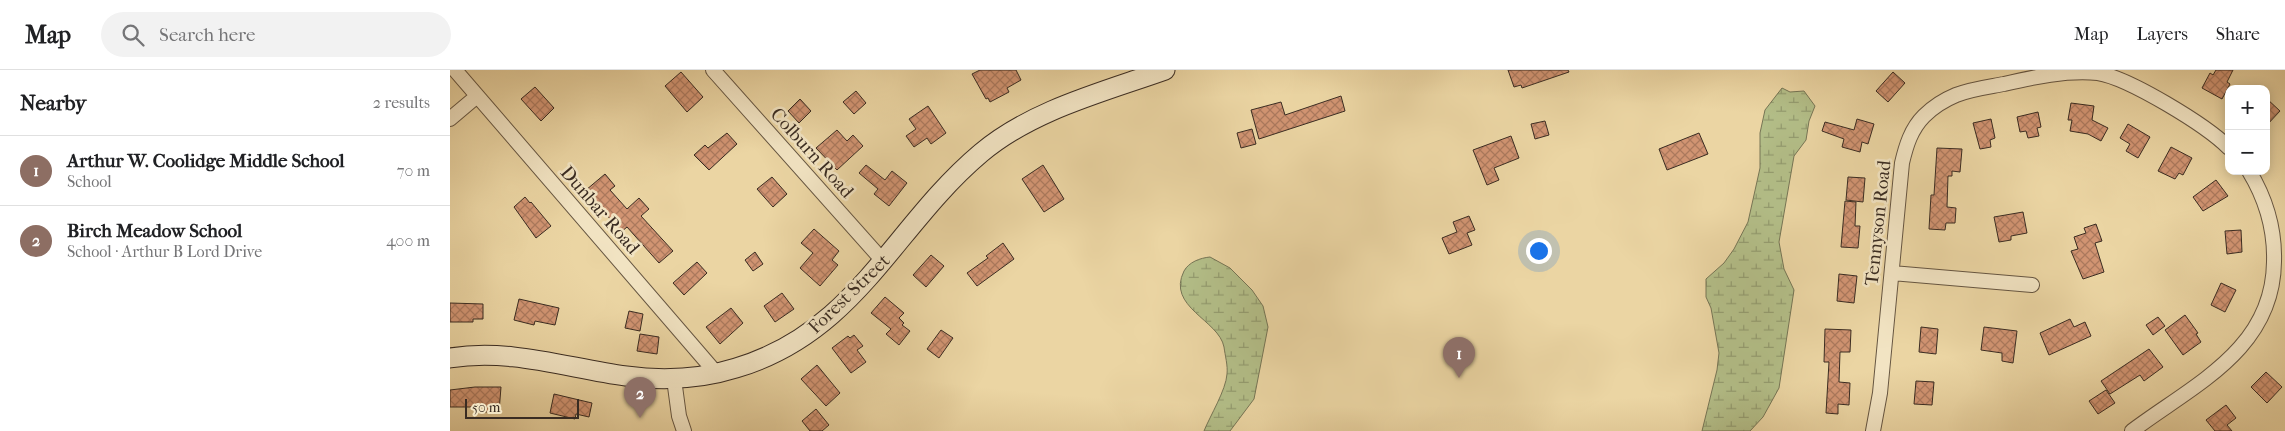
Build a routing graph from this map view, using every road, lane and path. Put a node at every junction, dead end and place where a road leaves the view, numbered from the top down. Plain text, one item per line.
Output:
1 (455, 70) edge
2 (713, 70) edge
3 (1165, 70) edge
4 (2098, 71) edge
5 (476, 97) junction
6 (450, 118) edge
7 (2225, 144) edge
8 (2251, 175) edge
9 (884, 262) junction
10 (1892, 273) junction
11 (2032, 284) dead end
12 (450, 358) edge
13 (717, 374) junction
14 (674, 379) junction
15 (684, 431) edge
16 (1873, 431) edge
17 (2132, 431) edge

1 - 5 street, Dunbar Road
2 - 9 street, Colburn Road
3 - 9 street, Forest Street
4 - 7 street, Tennyson Road
4 - 10 street, Tennyson Road
5 - 6 street
5 - 13 street, Dunbar Road
8 - 17 street
9 - 13 street, Forest Street
10 - 11 street
10 - 16 street, Tennyson Road
12 - 14 street, Forest Street
13 - 14 street, Forest Street
14 - 15 street

